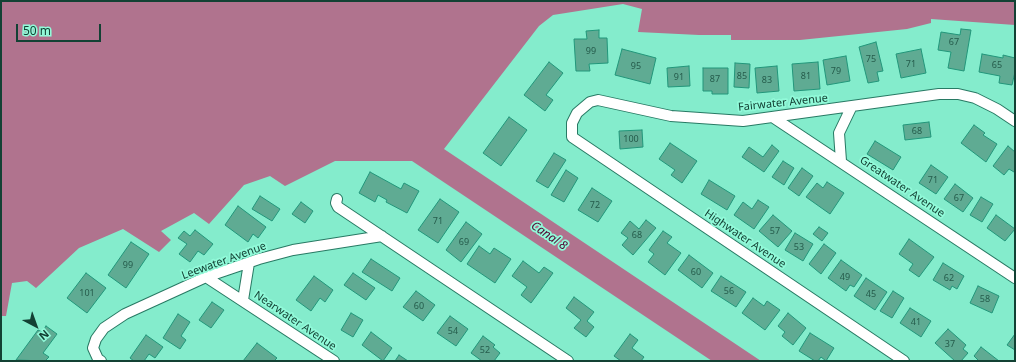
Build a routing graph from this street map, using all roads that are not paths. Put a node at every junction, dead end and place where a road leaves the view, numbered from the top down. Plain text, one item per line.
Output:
1 (851, 108) junction
2 (774, 118) junction
3 (1015, 121) edge
4 (572, 137) joint
5 (841, 161) junction
6 (337, 199) dead end
7 (382, 236) junction
8 (249, 263) junction
9 (206, 278) junction
10 (1015, 278) edge
11 (243, 300) junction
12 (102, 361) edge
13 (334, 361) edge
14 (568, 361) edge
15 (904, 361) edge

1 - 2 street, Fairwater Avenue
1 - 3 street, Fairwater Avenue
1 - 5 street
2 - 4 street, Fairwater Avenue
2 - 5 street, Greatwater Avenue
4 - 15 street, Highwater Avenue
5 - 10 street, Greatwater Avenue
6 - 7 street
7 - 8 street, Leewater Avenue
7 - 14 street
8 - 9 street, Leewater Avenue
8 - 11 street, Nearwater Avenue
9 - 11 street, Nearwater Avenue
9 - 12 street, Leewater Avenue
11 - 13 street, Nearwater Avenue

